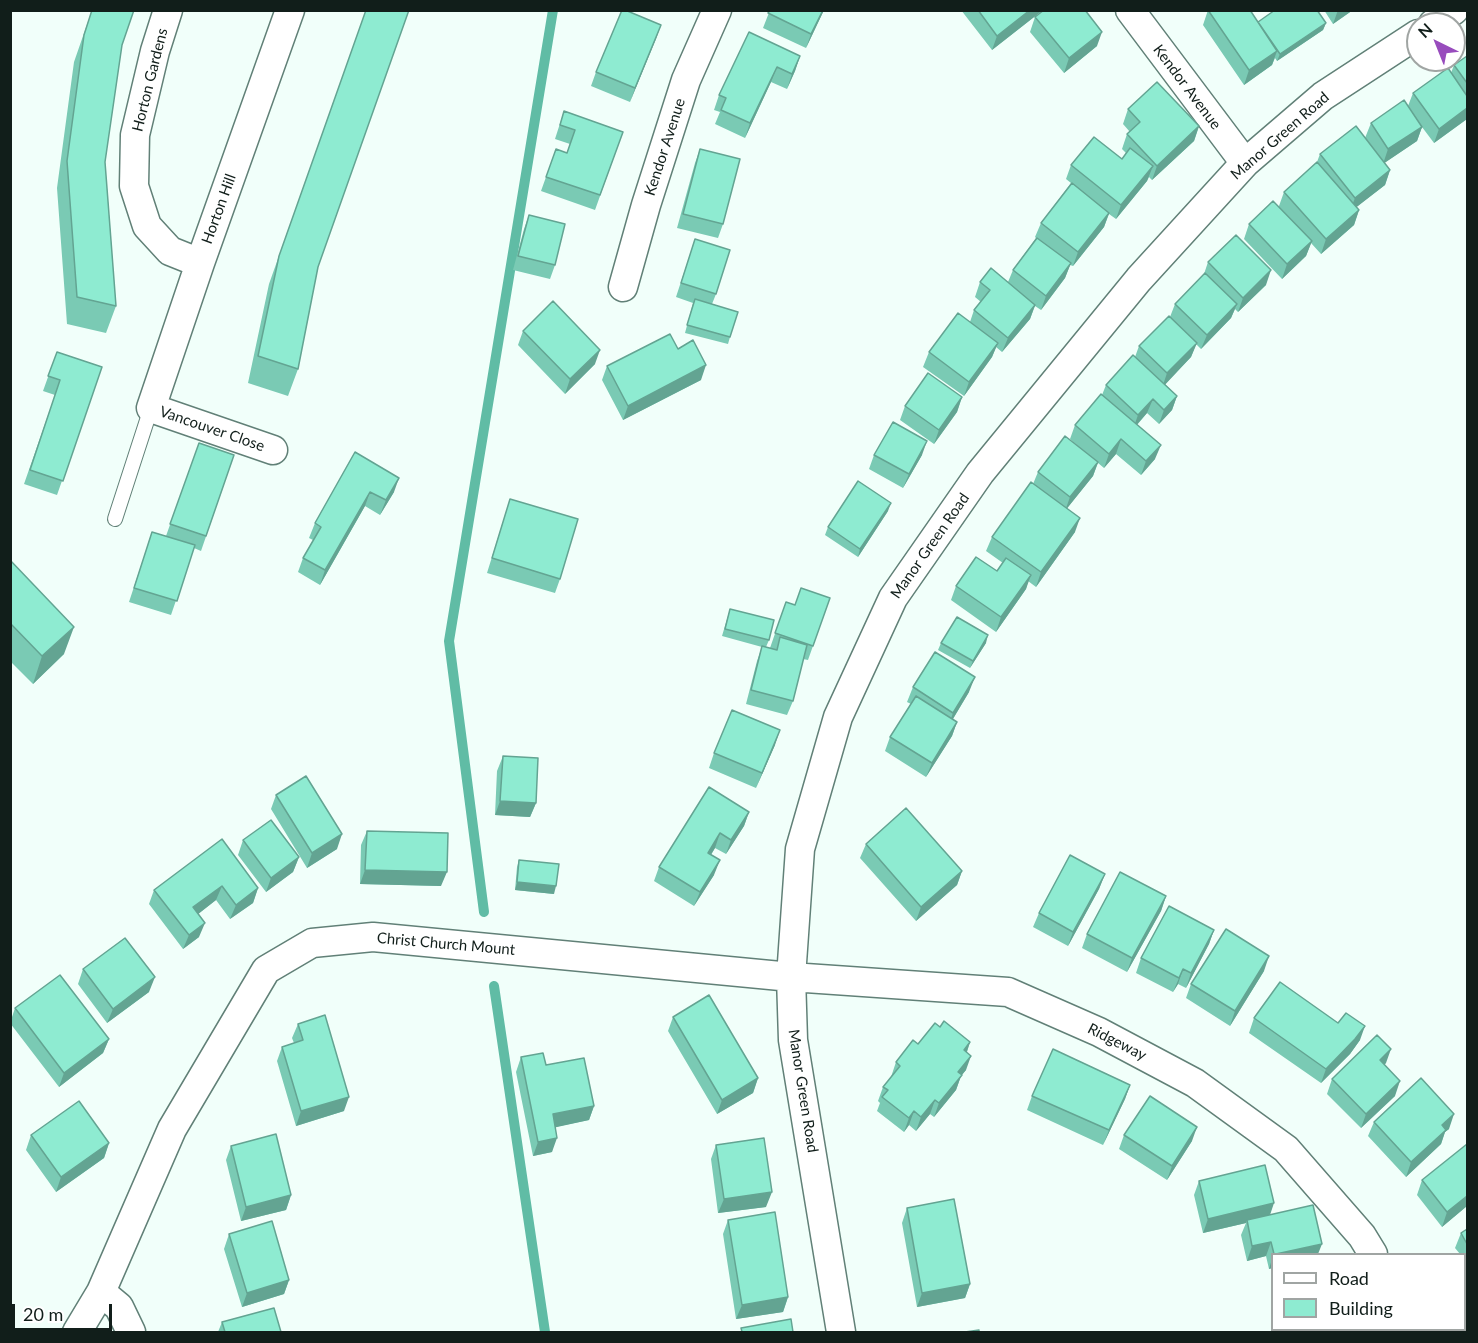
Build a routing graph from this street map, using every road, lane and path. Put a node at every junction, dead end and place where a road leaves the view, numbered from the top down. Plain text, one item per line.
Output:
1 (168, 10) edge
2 (290, 10) edge
3 (717, 10) edge
4 (1130, 10) edge
5 (1406, 42) edge
6 (1245, 163) junction
7 (200, 264) junction
8 (623, 287) dead end
9 (151, 408) junction
10 (273, 450) dead end
11 (116, 519) dead end
12 (791, 977) junction
13 (1372, 1253) edge
14 (101, 1292) junction
15 (77, 1332) edge
16 (131, 1332) edge
17 (841, 1332) edge

1 - 7 street, Horton Gardens
2 - 7 street, Horton Hill
3 - 8 street, Kendor Avenue
4 - 6 street, Kendor Avenue
5 - 6 street, Manor Green Road
6 - 12 street, Manor Green Road
7 - 9 street, Horton Hill
9 - 10 street, Vancouver Close
9 - 11 lane
12 - 13 street, Ridgeway
12 - 14 street, Christ Church Mount
12 - 17 street, Manor Green Road
14 - 15 street, Christ Church Mount
14 - 16 street

